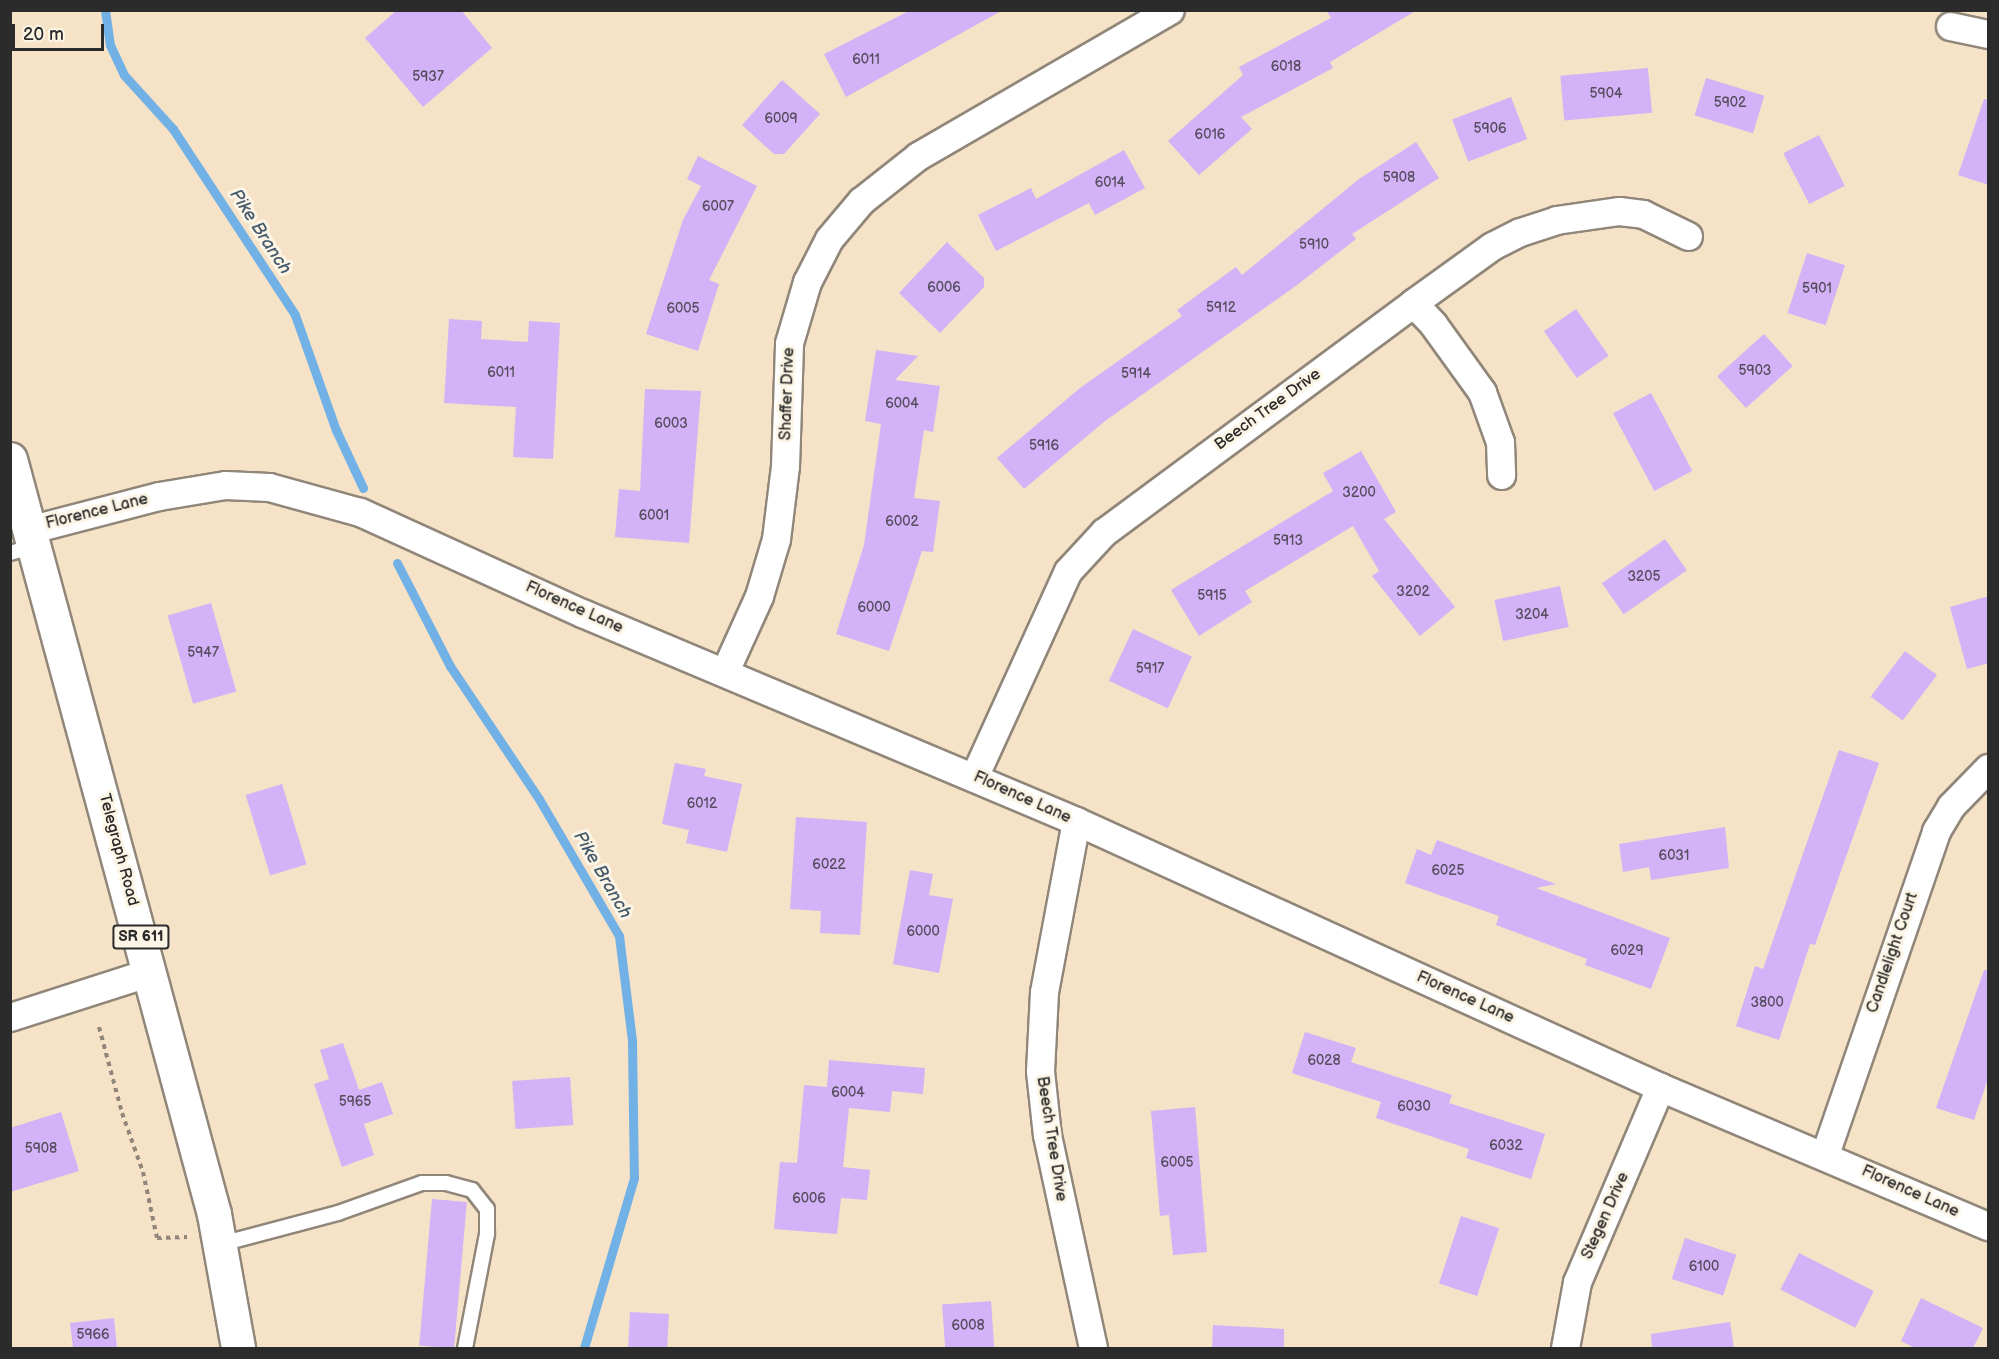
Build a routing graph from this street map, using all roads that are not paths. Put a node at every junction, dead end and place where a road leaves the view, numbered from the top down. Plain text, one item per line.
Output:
1 (1170, 10) edge
2 (1950, 26) dead end
3 (1989, 34) edge
4 (1688, 236) dead end
5 (1413, 303) junction
6 (10, 459) edge
7 (1501, 475) dead end
8 (26, 542) edge
9 (725, 671) junction
10 (1989, 768) edge
11 (974, 777) junction
12 (1076, 821) junction
13 (150, 972) junction
14 (10, 1017) edge
15 (1660, 1087) junction
16 (1825, 1154) junction
17 (1989, 1226) edge
18 (207, 1241) junction
19 (238, 1348) edge
20 (465, 1348) edge
21 (1092, 1348) edge
22 (1565, 1348) edge

1 - 9 street, Shaffer Drive
2 - 3 street
4 - 5 street, Beech Tree Drive
5 - 7 street
5 - 11 street, Beech Tree Drive
6 - 8 main road, Telegraph Road / SR 611
8 - 9 street, Florence Lane
8 - 13 main road, Telegraph Road / SR 611
9 - 11 street, Florence Lane
10 - 16 street, Candlelight Court
11 - 12 street, Florence Lane
12 - 15 street, Florence Lane
12 - 21 street, Beech Tree Drive
13 - 14 street
13 - 18 main road, Telegraph Road / SR 611
15 - 16 street, Florence Lane
15 - 22 street, Stegen Drive
16 - 17 street, Florence Lane
18 - 19 main road, Telegraph Road / SR 611
18 - 20 lane

